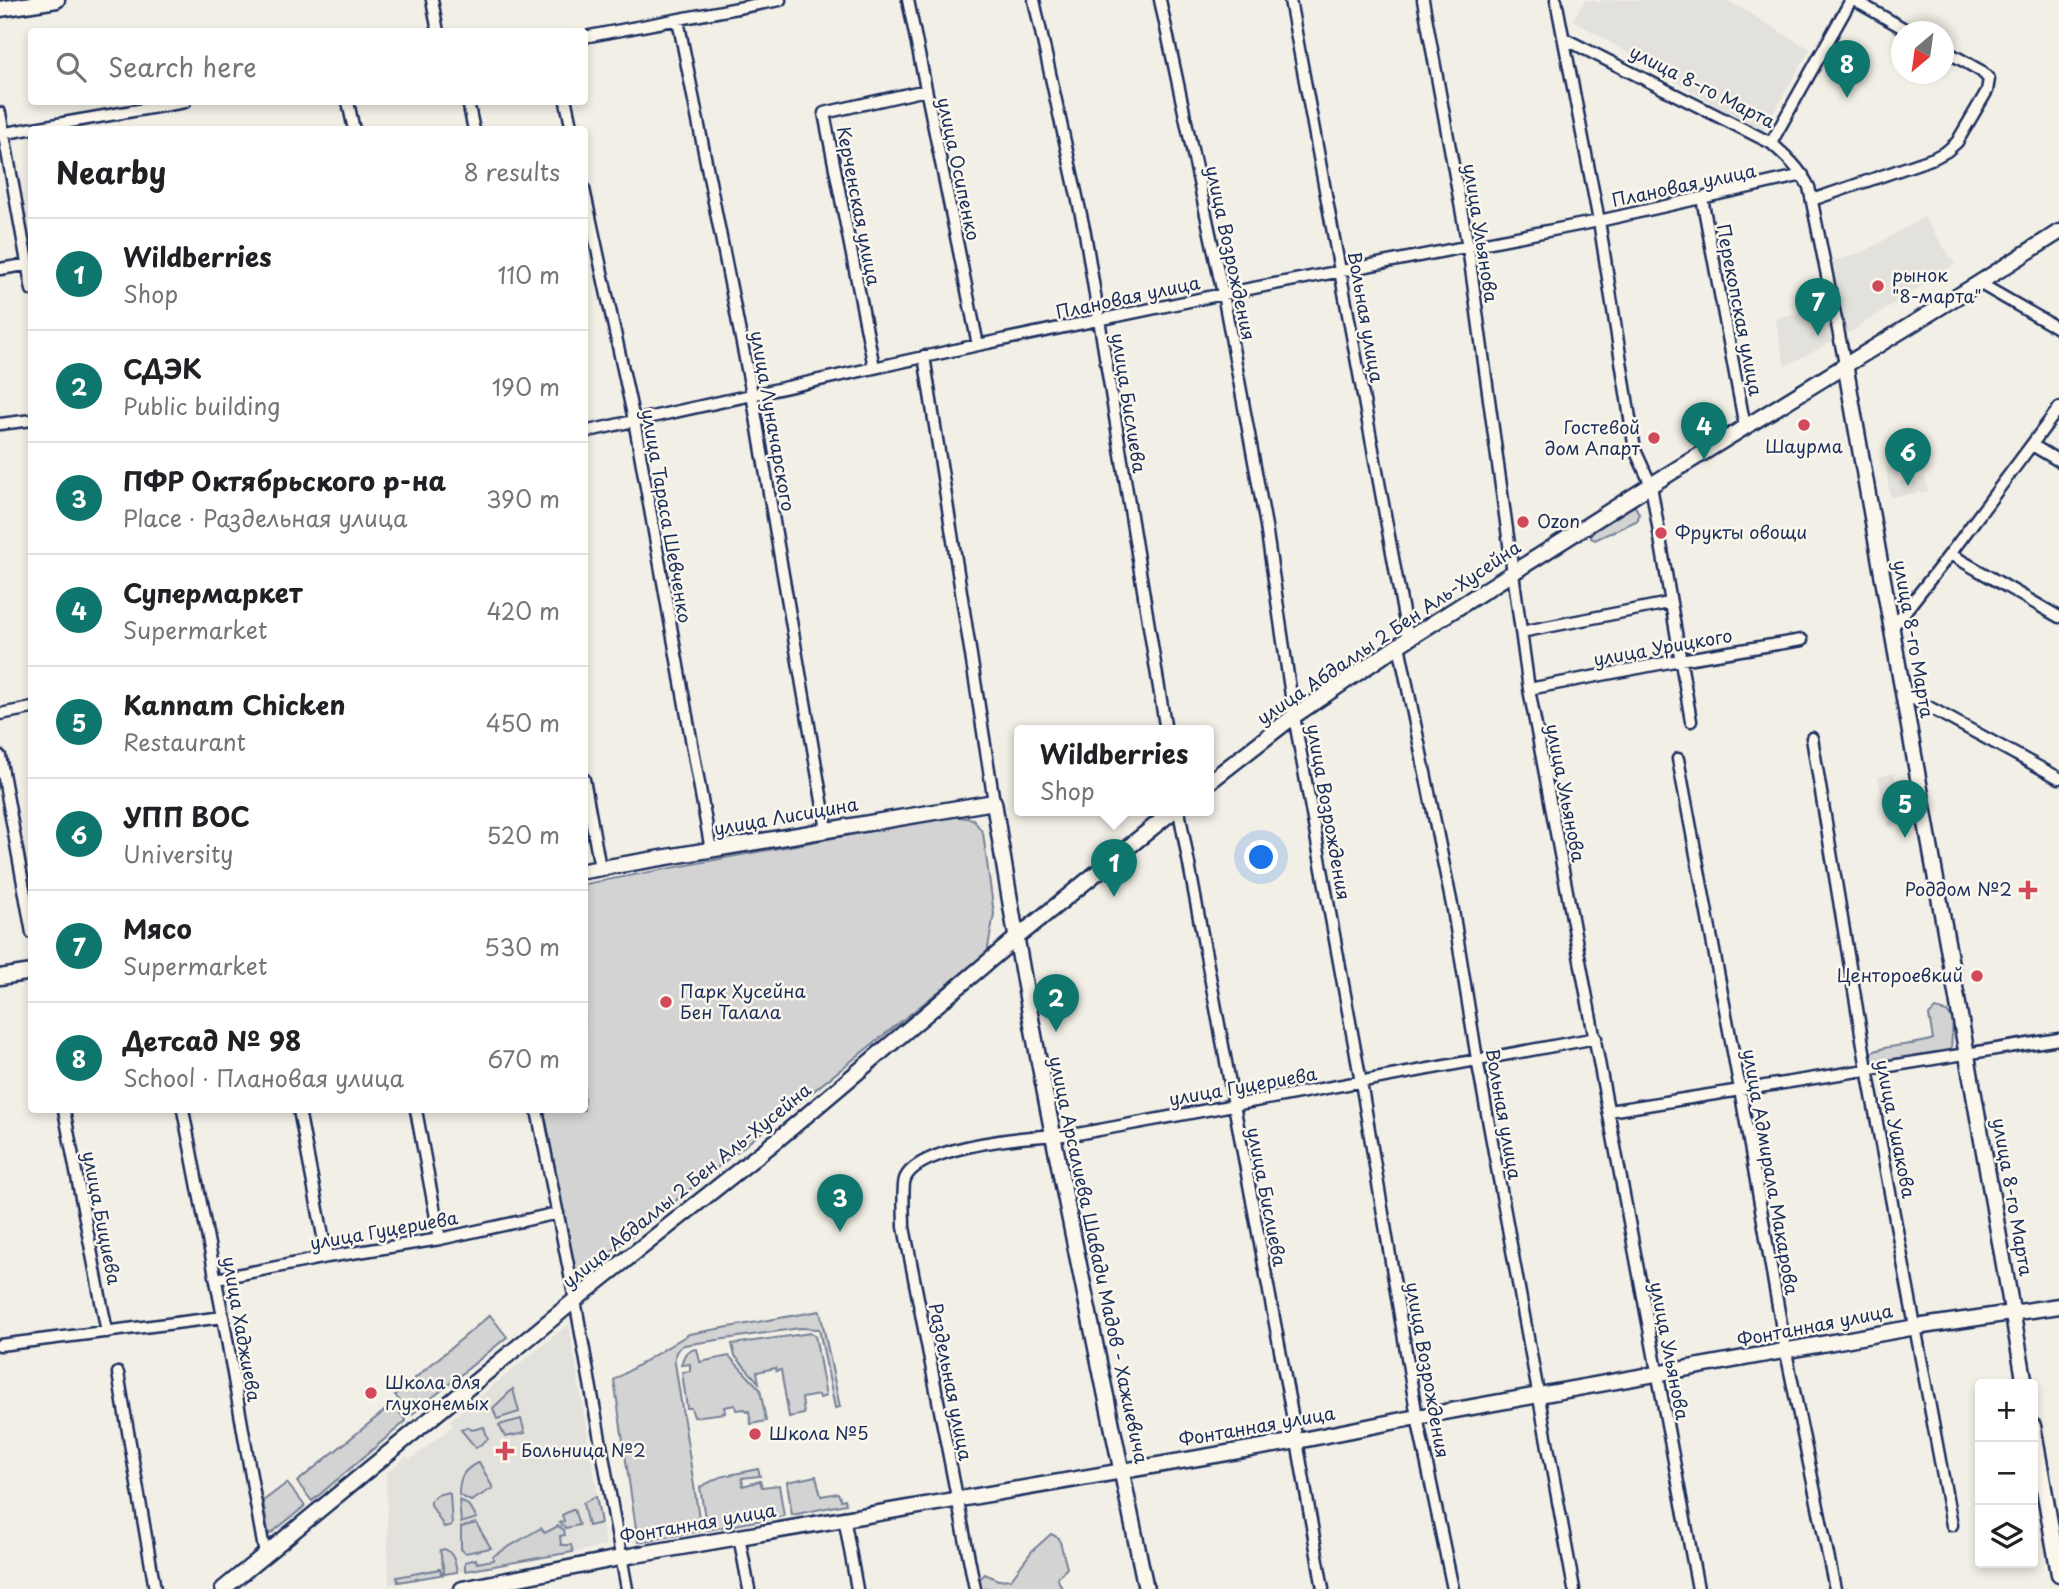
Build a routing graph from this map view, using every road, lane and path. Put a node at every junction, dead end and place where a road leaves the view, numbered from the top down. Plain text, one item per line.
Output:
1 (57, 0) edge
2 (432, 0) edge
3 (779, 0) edge
4 (908, 0) edge
5 (1034, 0) edge
6 (1160, 0) edge
7 (1290, 0) edge
8 (1423, 0) edge
9 (1556, 0) edge
10 (1852, 0) edge
11 (0, 9) edge
12 (678, 20) junction
13 (1891, 22) edge
14 (437, 28) edge
15 (588, 36) edge
16 (1565, 39) junction
17 (1954, 56) edge
18 (926, 90) junction
19 (168, 105) edge
20 (349, 105) edge
21 (469, 105) edge
22 (567, 105) edge
23 (0, 113) edge
24 (48, 126) edge
25 (353, 126) edge
26 (473, 126) edge
27 (571, 126) edge
28 (28, 129) edge
29 (2, 134) edge
30 (1771, 143) junction
31 (1803, 175) junction
32 (1702, 198) junction
33 (1812, 200) junction
34 (588, 207) edge
35 (1599, 221) junction
36 (2059, 232) edge
37 (1468, 247) junction
38 (28, 260) edge
39 (28, 265) edge
40 (0, 269) edge
41 (1340, 271) junction
42 (1979, 283) junction
43 (1223, 294) junction
44 (1098, 320) junction
45 (2059, 329) edge
46 (978, 345) junction
47 (923, 356) junction
48 (1845, 364) junction
49 (874, 368) junction
50 (752, 394) junction
51 (2059, 408) edge
52 (28, 420) edge
53 (634, 420) junction
54 (0, 424) edge
55 (1745, 426) junction
56 (588, 431) edge
57 (2032, 446) junction
58 (2059, 461) edge
59 (1651, 485) junction
60 (1950, 554) junction
61 (1513, 572) junction
62 (1670, 603) junction
63 (2059, 617) edge
64 (1892, 628) junction
65 (1521, 632) junction
66 (1802, 640) dead end
67 (1403, 642) junction
68 (1680, 660) junction
69 (1529, 689) junction
70 (1903, 693) junction
71 (28, 709) edge
72 (0, 714) edge
73 (1294, 716) junction
74 (1691, 721) dead end
75 (1165, 725) edge
76 (1812, 738) dead end
77 (0, 756) edge
78 (1678, 759) dead end
79 (2059, 778) edge
80 (1214, 779) edge
81 (588, 801) edge
82 (994, 803) junction
83 (1167, 816) edge
84 (1180, 816) edge
85 (827, 830) junction
86 (711, 850) junction
87 (600, 868) junction
88 (588, 870) edge
89 (28, 911) edge
90 (1015, 939) junction
91 (28, 973) edge
92 (0, 977) edge
93 (1596, 1038) junction
94 (2059, 1039) edge
95 (1966, 1054) junction
96 (1477, 1059) junction
97 (1867, 1069) junction
98 (1361, 1082) junction
99 (1740, 1089) junction
100 (1233, 1104) junction
101 (1609, 1111) junction
102 (65, 1113) edge
103 (184, 1113) edge
104 (300, 1113) edge
105 (417, 1113) edge
106 (538, 1113) edge
107 (1052, 1135) junction
108 (904, 1179) joint
109 (558, 1213) junction
110 (440, 1239) junction
111 (327, 1257) junction
112 (216, 1279) junction
113 (575, 1300) junction
114 (2059, 1306) edge
115 (2013, 1313) junction
116 (223, 1317) junction
117 (1916, 1327) junction
118 (107, 1332) junction
119 (0, 1346) edge
120 (1786, 1352) junction
121 (118, 1373) dead end
122 (1657, 1374) junction
123 (2024, 1379) edge
124 (1539, 1395) junction
125 (1418, 1417) junction
126 (1297, 1441) junction
127 (2036, 1442) edge
128 (1122, 1470) junction
129 (957, 1501) junction
130 (844, 1517) junction
131 (1952, 1525) dead end
132 (739, 1536) junction
133 (265, 1555) junction
134 (621, 1558) junction
135 (2059, 1574) edge
136 (508, 1585) edge
137 (155, 1589) edge
138 (223, 1589) edge
139 (462, 1589) edge
140 (627, 1589) edge
141 (748, 1589) edge
142 (857, 1589) edge
143 (975, 1589) edge
144 (1146, 1589) edge
145 (1323, 1589) edge
146 (1453, 1589) edge
147 (1574, 1589) edge
148 (1698, 1589) edge
149 (1835, 1589) edge

1 - 11 street
2 - 14 street
3 - 12 street
4 - 18 street, улица Осипенко
5 - 44 street, улица Бислиева
6 - 43 street, улица Возрождения
7 - 41 street, Вольная улица
8 - 37 street, улица Ульянова
9 - 16 street
10 - 13 street
10 - 30 street, Плановая улица
12 - 15 street
12 - 50 street, улица Луначарского
16 - 30 street, улица 8-го Марта
16 - 35 street
17 - 33 street
18 - 46 street, улица Осипенко
18 - 49 street, Керченская улица
19 - 24 street
20 - 25 street
21 - 26 street
22 - 27 street
23 - 29 street
28 - 29 street
29 - 38 street
30 - 31 street, улица 8-го Марта
31 - 32 street, Плановая улица
31 - 33 street, улица 8-го Марта
32 - 35 street, Плановая улица
32 - 55 street, Перекопская улица
33 - 48 street, улица 8-го Марта
34 - 53 street, улица Тараса Шевченко
35 - 37 street, Плановая улица
35 - 59 street
36 - 42 street, улица Абдаллы 2 Бен Аль-Хусейна
37 - 41 street, Плановая улица
37 - 61 street, улица Ульянова
39 - 40 street
41 - 43 street, Плановая улица
41 - 67 street, Вольная улица
42 - 45 street
42 - 48 street, улица Абдаллы 2 Бен Аль-Хусейна
43 - 44 street, Плановая улица
43 - 73 street, улица Возрождения
44 - 46 street, Плановая улица
44 - 75 street, улица Бислиева
46 - 47 street, Плановая улица
47 - 49 street, Плановая улица
47 - 82 street, улица Арсалиева Шавади Мадов - Хажиевича
48 - 55 street, улица Абдаллы 2 Бен Аль-Хусейна
48 - 64 street, улица 8-го Марта
49 - 50 street, Плановая улица
50 - 53 street, Плановая улица
50 - 85 street, улица Луначарского
51 - 57 street
52 - 54 street
53 - 56 street, Плановая улица
53 - 86 street, улица Тараса Шевченко
55 - 59 street, улица Абдаллы 2 Бен Аль-Хусейна
57 - 58 street
57 - 60 street
59 - 61 street, улица Абдаллы 2 Бен Аль-Хусейна
59 - 62 street
60 - 63 street
60 - 64 street
61 - 65 street, улица Ульянова
61 - 67 street, улица Абдаллы 2 Бен Аль-Хусейна
62 - 65 street
62 - 68 street
64 - 70 street, улица 8-го Марта
65 - 69 street, улица Ульянова
66 - 68 street, улица Урицкого
67 - 73 street, улица Абдаллы 2 Бен Аль-Хусейна
67 - 96 street, Вольная улица
68 - 69 street, улица Урицкого
68 - 74 street
69 - 93 street, улица Ульянова
70 - 79 street
70 - 95 street, улица 8-го Марта
71 - 72 street
73 - 80 street, улица Абдаллы 2 Бен Аль-Хусейна
73 - 98 street, улица Возрождения
76 - 97 street, улица Ушакова
77 - 89 street
78 - 99 street, улица Адмирала Макарова
81 - 87 street
82 - 85 street, улица Лисицина
82 - 90 street, улица Арсалиева Шавади Мадов - Хажиевича
83 - 90 street, улица Абдаллы 2 Бен Аль-Хусейна
84 - 100 street, улица Бислиева
85 - 86 street, улица Лисицина
86 - 87 street, улица Лисицина
87 - 88 street, улица Лисицина
90 - 107 street, улица Арсалиева Шавади Мадов - Хажиевича
90 - 113 street, улица Абдаллы 2 Бен Аль-Хусейна
91 - 92 street
93 - 96 street, улица Гуцериева
93 - 101 street, улица Ульянова
94 - 95 street
95 - 97 street
95 - 115 street, улица 8-го Марта
96 - 98 street, улица Гуцериева
96 - 124 street, Вольная улица
97 - 99 street
97 - 117 street, улица Ушакова
98 - 100 street, улица Гуцериева
98 - 125 street, улица Возрождения
99 - 101 street
99 - 120 street, улица Адмирала Макарова
100 - 107 street, улица Гуцериева
100 - 126 street, улица Бислиева
101 - 122 street, улица Ульянова
102 - 118 street, улица Бициева
103 - 112 street, улица Хаджиева
104 - 111 street
105 - 110 street
106 - 109 street
107 - 108 street, улица Гуцериева
107 - 128 street, улица Арсалиева Шавади Мадов - Хажиевича
108 - 129 street, Раздельная улица
109 - 110 street, улица Гуцериева
109 - 113 street
110 - 111 street, улица Гуцериева
111 - 112 street, улица Гуцериева
112 - 116 street, улица Хаджиева
113 - 133 street, улица Абдаллы 2 Бен Аль-Хусейна
113 - 134 street
114 - 115 street, Фонтанная улица
115 - 117 street, Фонтанная улица
115 - 123 street, улица 8-го Марта
116 - 118 street
116 - 133 street, улица Хаджиева
117 - 120 street, Фонтанная улица
117 - 131 street, улица Ушакова
118 - 119 street
120 - 122 street, Фонтанная улица
120 - 149 street, улица Адмирала Макарова
121 - 137 street
122 - 124 street, Фонтанная улица
122 - 148 street, улица Ульянова
124 - 125 street, Фонтанная улица
124 - 147 street, Вольная улица
125 - 126 street, Фонтанная улица
125 - 146 street, улица Возрождения
126 - 128 street, Фонтанная улица
126 - 145 street, улица Бислиева
127 - 135 street
128 - 129 street, Фонтанная улица
128 - 144 street, улица Арсалиева Шавади Мадов - Хажиевича
129 - 130 street, Фонтанная улица
129 - 143 street, Раздельная улица
130 - 132 street, Фонтанная улица
130 - 142 street
132 - 134 street, Фонтанная улица
132 - 141 street
133 - 138 street, улица Абдаллы 2 Бен Аль-Хусейна
134 - 136 street, Фонтанная улица
134 - 140 street
136 - 139 street, Фонтанная улица

